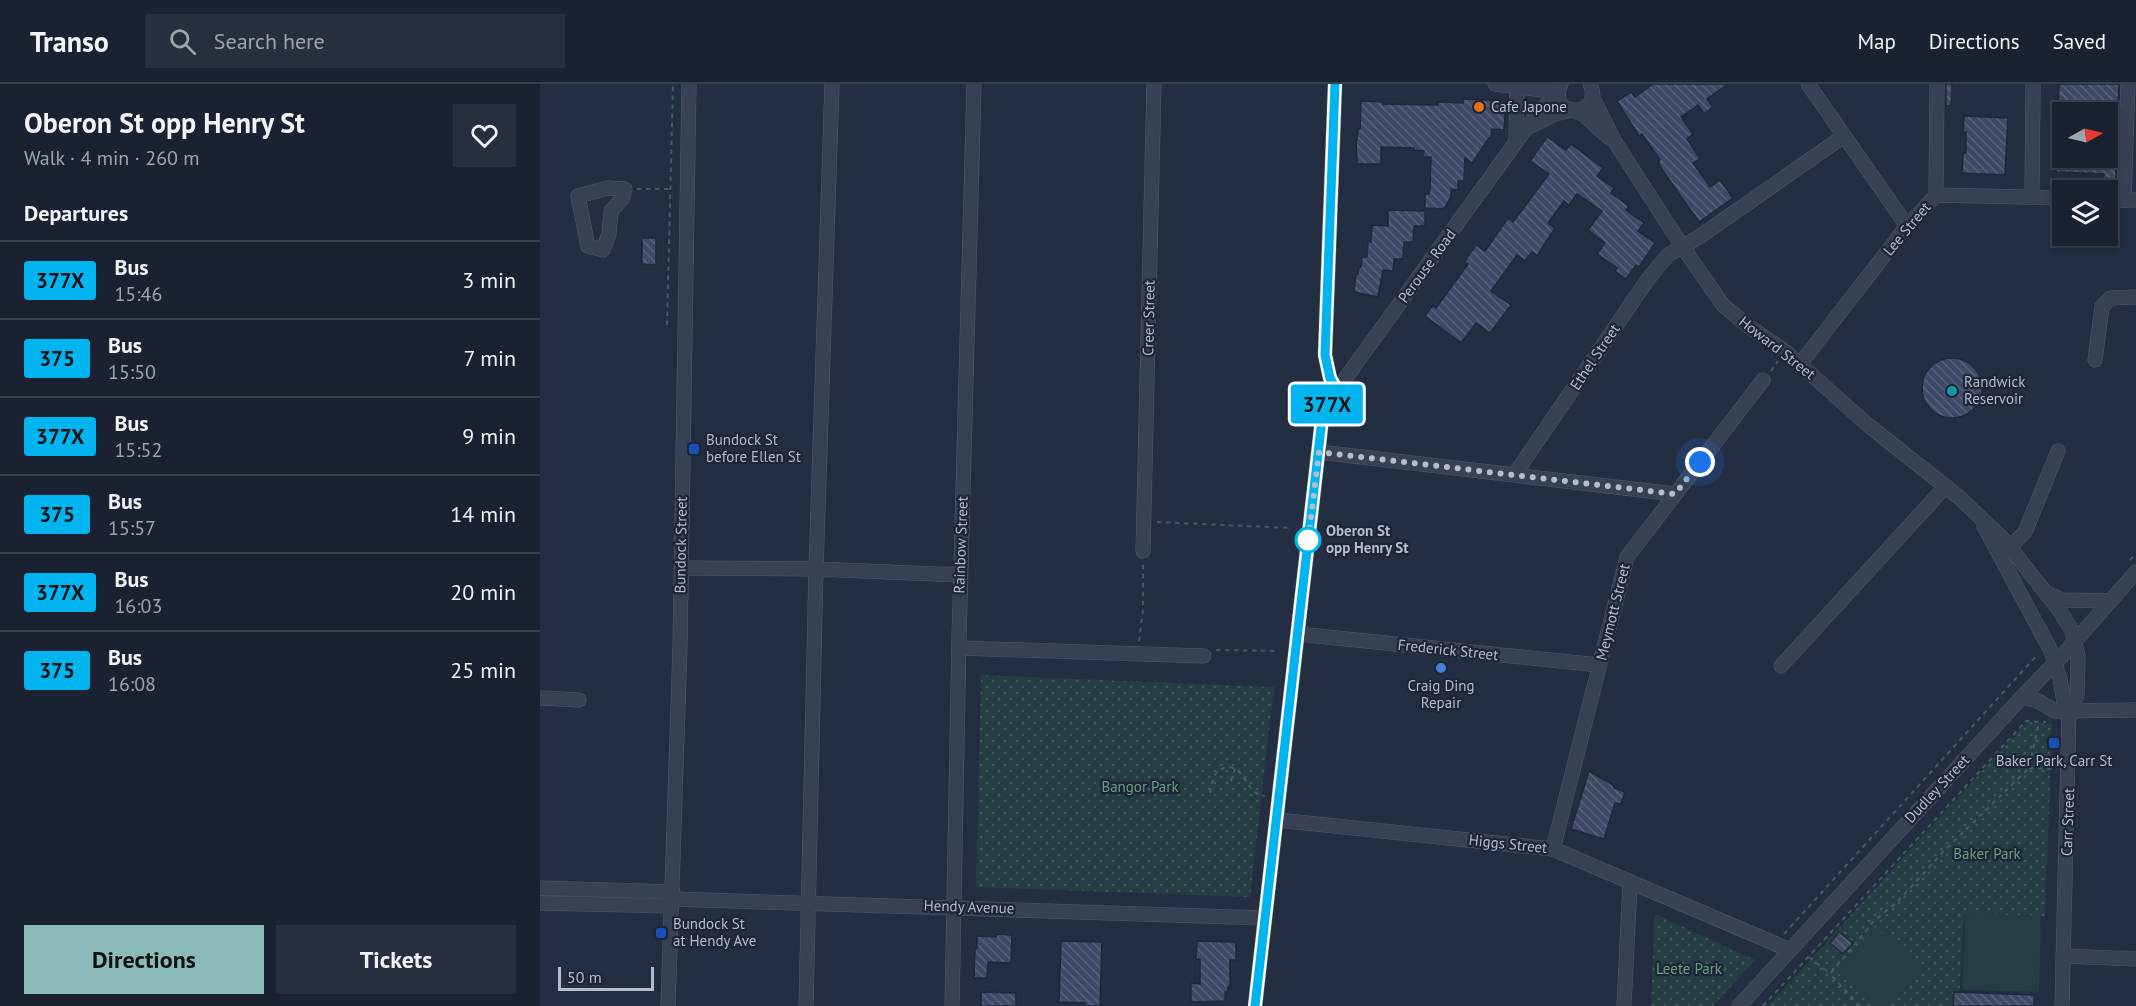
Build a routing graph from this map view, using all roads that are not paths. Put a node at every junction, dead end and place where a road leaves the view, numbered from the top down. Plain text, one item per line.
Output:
1 (689, 84) edge
2 (832, 84) edge
3 (974, 84) edge
4 (1154, 84) edge
5 (1335, 84) edge
6 (1495, 84) edge
7 (1808, 84) edge
8 (1937, 84) edge
9 (2033, 84) edge
10 (2128, 84) edge
11 (1517, 86) edge
12 (1594, 90) edge
13 (1559, 91) edge
14 (1573, 111) junction
15 (1526, 129) junction
16 (1844, 136) junction
17 (1516, 142) junction
18 (1614, 142) junction
19 (625, 189) joint
20 (1936, 195) junction
21 (2032, 197) junction
22 (2052, 198) edge
23 (2130, 200) edge
24 (1907, 226) junction
25 (1682, 246) junction
26 (2136, 297) edge
27 (2095, 360) dead end
28 (1800, 364) junction
29 (1763, 380) dead end
30 (1337, 390) junction
31 (2058, 451) dead end
32 (1319, 452) junction
33 (1515, 474) junction
34 (1946, 486) junction
35 (1675, 494) junction
36 (1980, 519) junction
37 (2010, 547) junction
38 (1143, 551) road end
39 (2132, 566) edge
40 (681, 568) junction
41 (816, 569) junction
42 (960, 574) junction
43 (2045, 592) junction
44 (2110, 601) junction
45 (1298, 634) junction
46 (2075, 639) junction
47 (959, 648) junction
48 (1203, 656) dead end
49 (2055, 663) junction
50 (1599, 665) junction
51 (1781, 666) dead end
52 (2022, 697) junction
53 (540, 698) edge
54 (579, 700) dead end
55 (2069, 710) junction
56 (2136, 710) edge
57 (1278, 820) junction
58 (1553, 849) junction
59 (1630, 883) junction
60 (540, 888) edge
61 (672, 899) junction
62 (808, 902) junction
63 (540, 903) edge
64 (954, 906) junction
65 (1265, 918) junction
66 (1790, 950) junction
67 (2064, 956) junction
68 (2136, 959) edge
69 (668, 1006) edge
70 (806, 1006) edge
71 (952, 1006) edge
72 (1255, 1006) edge
73 (1624, 1006) edge
74 (1739, 1006) edge
75 (2062, 1006) edge

1 - 40 street, Bundock Street
2 - 41 street
3 - 42 street, Rainbow Street
4 - 38 street, Creer Street
5 - 30 street
6 - 11 street
7 - 16 street
8 - 20 street
9 - 21 street
10 - 23 street
11 - 13 street
11 - 17 street
12 - 14 street
12 - 18 street, Howard Street
13 - 14 street, Howard Street
13 - 15 street, Perouse Road
14 - 15 street, Perouse Road
14 - 18 street, Howard Street
15 - 17 street, Perouse Road
16 - 24 street
16 - 25 street, Ethel Street
17 - 30 street, Perouse Road
18 - 25 street, Howard Street
19 - 19 street
20 - 21 street, Lee Street
20 - 24 street, Lee Street
21 - 22 street, Lee Street
24 - 28 street, Lee Street
25 - 28 street, Howard Street
25 - 33 street, Ethel Street
26 - 27 street
28 - 34 street, Howard Street
29 - 35 street, Meymott Street
30 - 32 street, Perouse Road
31 - 37 street
32 - 33 street
32 - 45 street, Perouse Road
33 - 35 street
34 - 36 street, Howard Street
34 - 51 street
35 - 50 street, Meymott Street
36 - 37 street, Howard Street
36 - 49 street, Howard Street
37 - 43 street, Howard Street
39 - 44 street, Dudley Street
40 - 41 street
40 - 61 street, Bundock Street
41 - 42 street
41 - 62 street
42 - 47 street, Rainbow Street
43 - 44 street
43 - 46 street, Howard Street
44 - 46 street, Dudley Street
45 - 50 street, Frederick Street
45 - 57 street, Perouse Road
46 - 49 street, Dudley Street
46 - 55 street, Carr Street
47 - 48 street
47 - 64 street, Rainbow Street
49 - 52 street, Dudley Street
49 - 55 street, Howard Street
50 - 58 street, Meymott Street
52 - 55 street
52 - 66 street, Dudley Street
53 - 54 street
55 - 56 street
55 - 67 street, Carr Street
57 - 58 street, Higgs Street
57 - 65 street, Perouse Road
58 - 59 street, Higgs Street
59 - 66 street, Higgs Street
59 - 73 street
60 - 61 street, Hendy Avenue
61 - 62 street, Hendy Avenue
61 - 63 street, Hendy Avenue
61 - 69 street, Bundock Street
62 - 64 street, Hendy Avenue
62 - 70 street
64 - 65 street, Hendy Avenue
64 - 71 street, Rainbow Street
65 - 72 street, Perouse Road
66 - 74 street, Dudley Street
67 - 68 street
67 - 75 street, Carr Street

